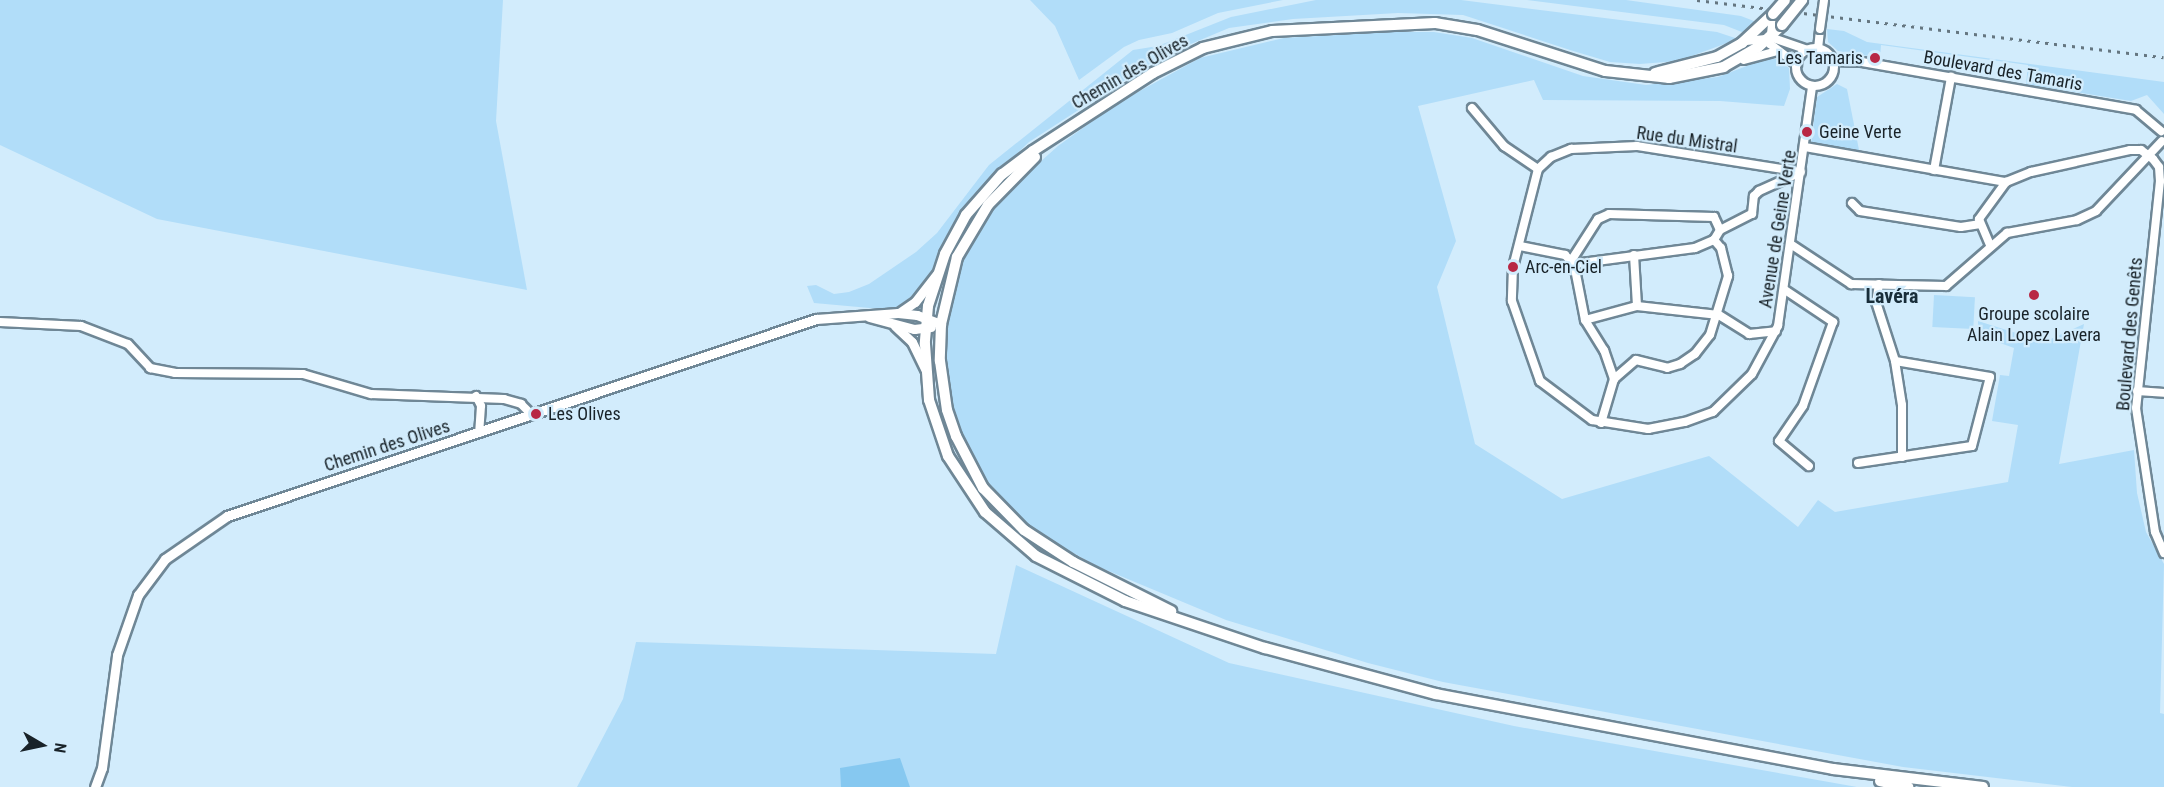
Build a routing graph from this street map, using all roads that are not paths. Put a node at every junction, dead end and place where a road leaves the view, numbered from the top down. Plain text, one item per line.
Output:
1 (1785, 0) edge
2 (1802, 0) edge
3 (1824, 0) edge
4 (1769, 21) junction
5 (1768, 37) junction
6 (1742, 43) junction
7 (1818, 49) junction
8 (1807, 50) junction
9 (1780, 51) junction
10 (1833, 61) junction
11 (1797, 64) junction
12 (1724, 66) junction
13 (1636, 76) junction
14 (1951, 77) junction
15 (1812, 86) junction
16 (1472, 108) dead end
17 (2162, 129) edge
18 (1064, 130) junction
19 (2163, 142) edge
20 (1805, 147) junction
21 (2149, 156) junction
22 (1538, 169) junction
23 (1934, 170) junction
24 (1801, 172) junction
25 (2006, 182) junction
26 (1852, 203) dead end
27 (1979, 224) junction
28 (1720, 230) junction
29 (1714, 240) junction
30 (1792, 245) junction
31 (1990, 245) junction
32 (1520, 246) junction
33 (1634, 255) junction
34 (1573, 263) junction
35 (937, 274) junction
36 (1879, 285) junction
37 (1785, 290) junction
38 (1637, 306) junction
39 (898, 313) junction
40 (861, 315) junction
41 (1719, 315) junction
42 (1585, 320) junction
43 (0, 322) edge
44 (926, 323) junction
45 (940, 324) junction
46 (893, 325) junction
47 (1776, 331) junction
48 (1895, 361) junction
49 (926, 371) junction
50 (1614, 379) junction
51 (2137, 391) junction
52 (2164, 393) edge
53 (476, 396) junction
54 (532, 415) junction
55 (1601, 423) junction
56 (479, 433) junction
57 (1902, 458) junction
58 (1858, 462) dead end
59 (1809, 466) dead end
60 (2164, 553) edge
61 (1196, 623) junction
62 (1833, 769) junction
63 (95, 787) edge
64 (1908, 787) edge
65 (1983, 787) edge

1 - 4 main road, bridge
2 - 5 main road, bridge
3 - 7 street, bridge
4 - 5 street
4 - 6 main road
5 - 6 street, Chemin des Olives
5 - 8 street
5 - 9 street
5 - 12 main road, Chemin des Olives
6 - 13 main road, Chemin des Olives
7 - 8 street
7 - 10 street
8 - 11 street
9 - 11 street
9 - 12 street, Chemin des Olives
10 - 14 street, Boulevard des Tamaris
10 - 15 street
11 - 15 street
12 - 13 main road, Chemin des Olives
13 - 18 main road, Chemin des Olives
14 - 17 street, Boulevard des Tamaris
14 - 23 street
15 - 20 street, Avenue de Geine Verte
16 - 22 street
17 - 19 street
18 - 35 main road, Chemin des Olives
18 - 45 main road, Chemin des Olives
19 - 21 street
20 - 23 street
20 - 24 street, Avenue de Geine Verte
21 - 25 street
21 - 31 street
21 - 51 street, Boulevard des Genêts
22 - 24 street, Rue du Mistral
22 - 32 street, Avenue de Geine Verte
23 - 25 street
24 - 28 street
24 - 30 street, Avenue de Geine Verte
25 - 27 street
26 - 27 street
27 - 31 street
28 - 29 street
28 - 34 street
29 - 33 street
29 - 41 street
30 - 36 street
30 - 37 street, Avenue de Geine Verte
31 - 36 street
32 - 34 street
32 - 55 street, Avenue de Geine Verte
33 - 34 street
33 - 38 street
34 - 42 street
35 - 39 street, Chemin des Olives
35 - 44 main road, Chemin des Olives
36 - 48 street
37 - 47 street, Avenue de Geine Verte
37 - 59 street
38 - 41 street
38 - 42 street
39 - 40 street, Chemin des Olives
39 - 44 street, Chemin des Olives
40 - 46 street, Chemin des Olives
40 - 54 street, Chemin des Olives
41 - 47 street
41 - 50 street
42 - 50 street
43 - 53 street
44 - 45 street, Chemin des Olives
44 - 46 street, Chemin des Olives
44 - 49 main road
45 - 61 main road
46 - 49 street
47 - 55 street, Avenue de Geine Verte
48 - 57 street
48 - 57 street
49 - 61 main road
50 - 55 street
51 - 52 street
51 - 60 street, Boulevard des Genêts
53 - 54 street
53 - 56 street
54 - 56 street, Chemin des Olives
56 - 63 street, Chemin des Olives
57 - 58 street
61 - 62 main road
62 - 64 main road
62 - 65 main road

